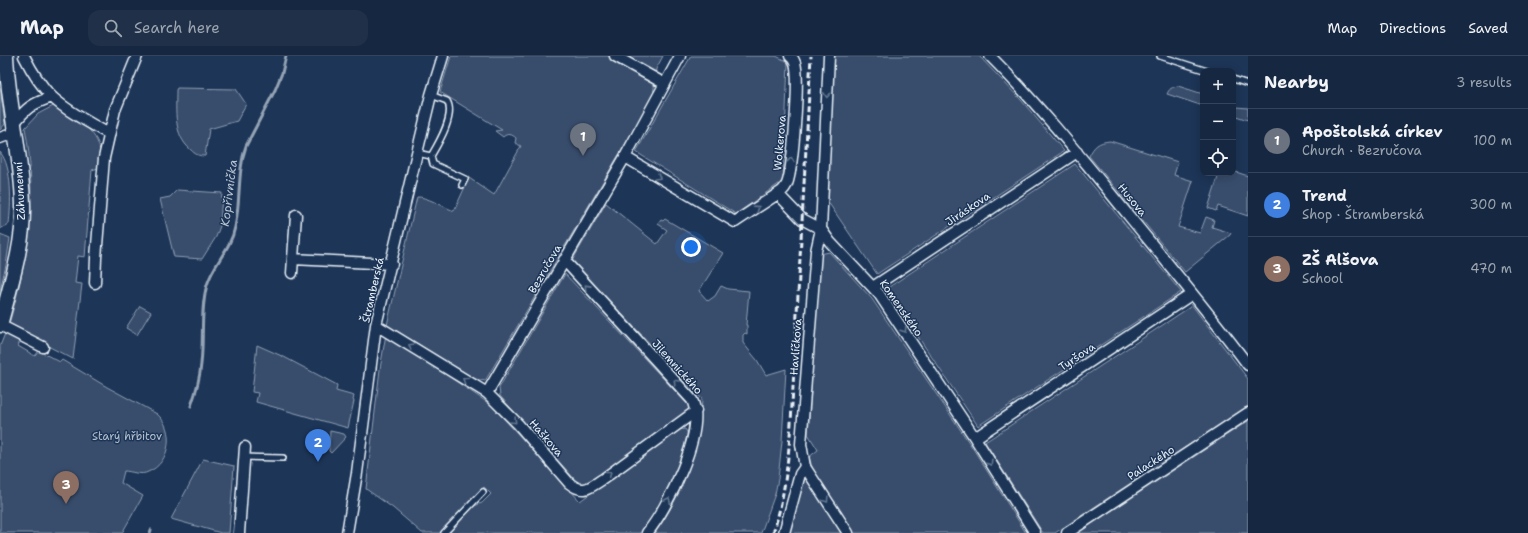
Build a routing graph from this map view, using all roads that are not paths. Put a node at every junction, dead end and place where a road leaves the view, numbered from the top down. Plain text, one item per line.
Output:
1 (6, 56) edge
2 (24, 56) edge
3 (137, 56) edge
4 (443, 56) edge
5 (615, 56) edge
6 (680, 56) edge
7 (828, 56) edge
8 (990, 56) edge
9 (1160, 56) edge
10 (791, 57) edge
11 (1200, 69) edge
12 (1236, 80) edge
13 (665, 84) junction
14 (1248, 84) edge
15 (431, 95) junction
16 (52, 97) junction
17 (14, 129) junction
18 (109, 134) junction
19 (0, 138) edge
20 (1077, 152) junction
21 (417, 153) junction
22 (431, 156) junction
23 (624, 157) junction
24 (462, 185) dead end
25 (778, 194) junction
26 (296, 215) dead end
27 (821, 230) junction
28 (293, 259) junction
29 (564, 260) junction
30 (392, 264) junction
31 (292, 273) dead end
32 (95, 283) dead end
33 (873, 287) junction
34 (1192, 294) junction
35 (0, 325) edge
36 (376, 325) junction
37 (43, 347) dead end
38 (1248, 365) edge
39 (487, 393) junction
40 (696, 411) junction
41 (1248, 413) edge
42 (974, 438) junction
43 (245, 452) joint
44 (283, 458) dead end
45 (804, 467) junction
46 (484, 492) dead end
47 (239, 533) edge
48 (347, 533) edge
49 (444, 533) edge
50 (647, 533) edge
51 (784, 533) edge
52 (848, 533) edge
53 (1035, 533) edge
54 (1067, 533) edge

1 - 17 main road, Záhumenní
2 - 16 street
3 - 18 street
4 - 15 street, Štramberská
5 - 13 street
6 - 13 street, Bezručova
7 -> 27 street
8 - 20 street, Husova
9 - 11 lane
25 -> 10 street, Wolkerova
12 - 14 lane
13 - 23 street, Bezručova
15 - 21 street, Štramberská
15 - 22 lane
16 - 17 street
16 - 18 street
17 - 19 street
17 - 35 main road, Záhumenní
18 - 32 street
20 - 33 street, Jiráskova
20 - 34 street, Husova
21 - 22 lane
21 - 30 street, Štramberská
22 - 24 lane
23 -> 25 street, Wolkerova
23 - 29 street, Bezručova
25 - 27 street
26 - 28 street
27 - 33 street, Komenského
27 - 45 street, Havlíčkova
28 - 30 street
28 - 31 street
29 - 39 street, Bezručova
40 -> 29 street, Jilemnického
30 - 36 street, Štramberská
33 -> 42 street, Komenského
34 - 38 street, Husova
34 - 42 street, Tyršova
35 - 37 street, Záhumenní
39 -> 36 street, Haškova
36 - 48 street, Štramberská
39 -> 40 street, Haškova
50 -> 40 street, Jilemnického
41 - 54 street, Palackého
42 -> 53 street, Komenského
43 - 44 lane
43 - 47 street
45 - 51 street, Havlíčkova
45 -> 52 street, Havlíčkova
46 - 49 lane

